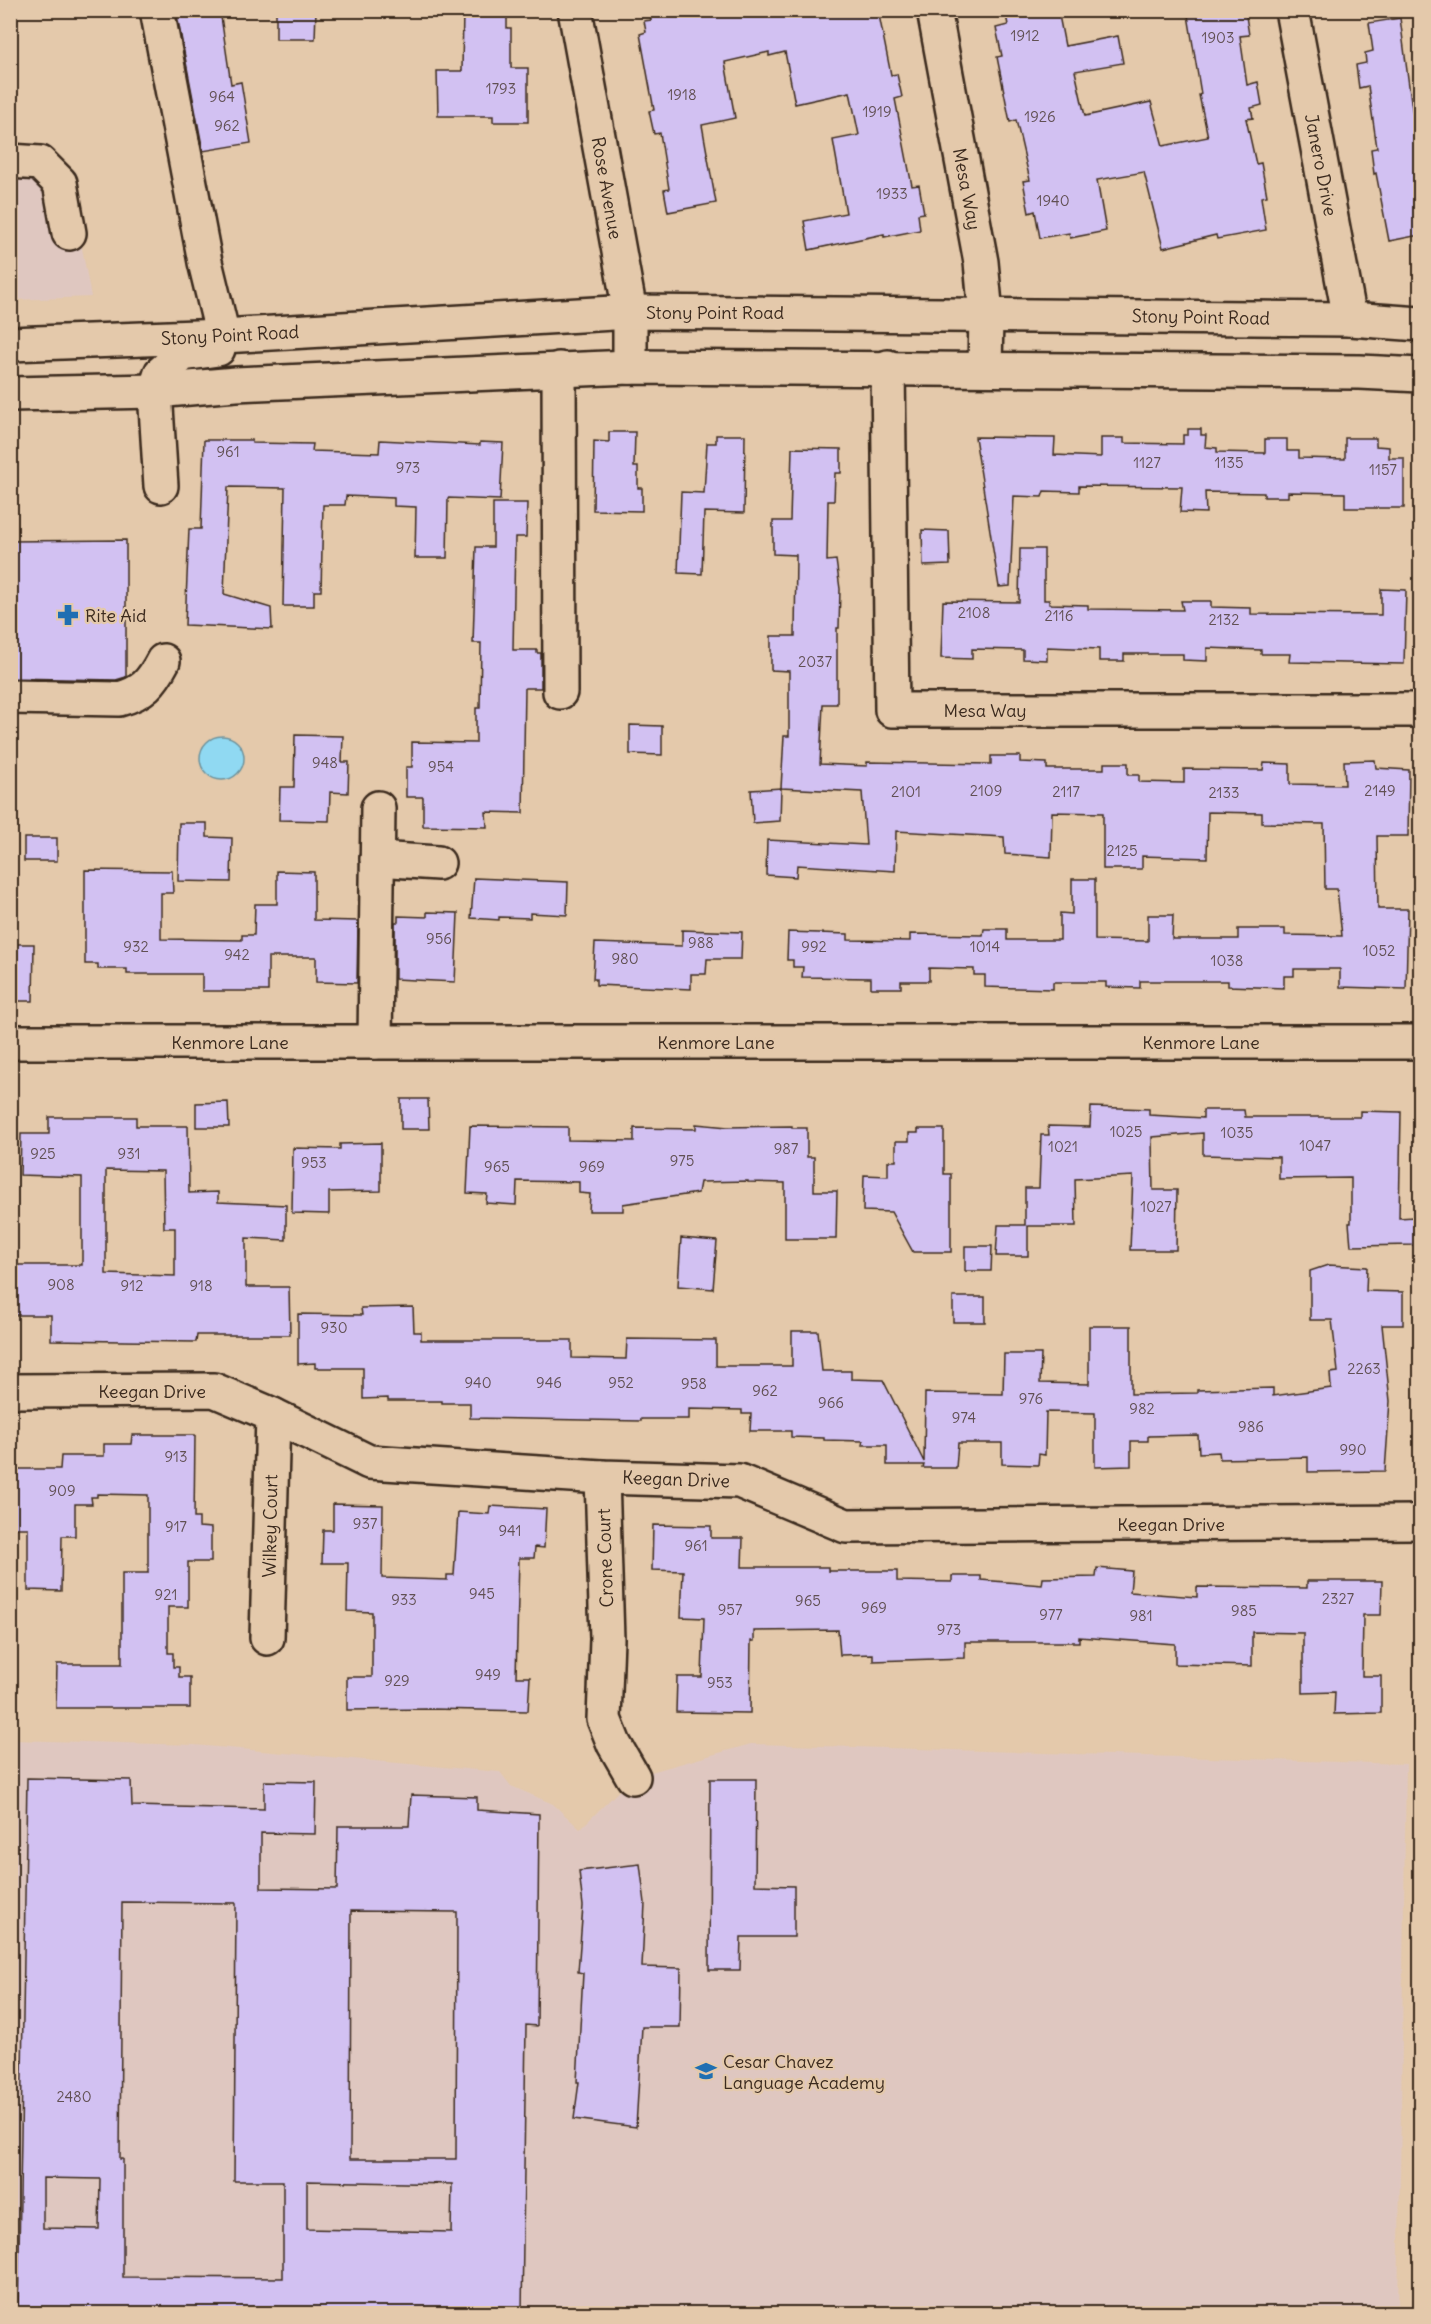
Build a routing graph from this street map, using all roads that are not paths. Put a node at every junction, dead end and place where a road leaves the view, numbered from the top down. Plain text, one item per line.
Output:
1 (157, 10) edge
2 (575, 10) edge
3 (934, 10) edge
4 (1292, 10) edge
5 (10, 161) edge
6 (69, 233) dead end
7 (630, 312) junction
8 (986, 315) junction
9 (1350, 319) junction
10 (1420, 324) edge
11 (293, 332) junction
12 (223, 336) junction
13 (10, 344) edge
14 (630, 367) junction
15 (888, 368) junction
16 (559, 369) junction
17 (985, 369) junction
18 (1420, 375) edge
19 (155, 391) junction
20 (10, 394) edge
21 (161, 486) dead end
22 (163, 661) dead end
23 (560, 692) dead end
24 (10, 697) edge
25 (1420, 710) edge
26 (378, 808) dead end
27 (377, 859) junction
28 (438, 863) dead end
29 (10, 1042) edge
30 (375, 1042) junction
31 (1420, 1042) edge
32 (10, 1391) edge
33 (273, 1415) junction
34 (602, 1477) junction
35 (1420, 1522) edge
36 (267, 1638) dead end
37 (633, 1777) dead end

1 - 12 street
2 - 7 street, Rose Avenue
3 - 8 street, Mesa Way
4 - 9 street, Janero Drive
5 - 6 street
7 - 8 street, Stony Point Road
7 - 11 street, Stony Point Road
7 - 14 street, Rose Avenue
8 - 9 street, Stony Point Road
8 - 17 street, Mesa Way
9 - 10 street, Stony Point Road
11 - 12 street, Stony Point Road
11 - 19 street
12 - 13 street, Stony Point Road
14 - 15 street
14 - 16 street
15 - 17 street
15 - 25 street, Mesa Way
16 - 19 street
16 - 23 street
17 - 18 street
19 - 20 street
19 - 21 street
22 - 24 street
26 - 27 street
27 - 28 street
27 - 30 street
29 - 30 street, Kenmore Lane
30 - 31 street, Kenmore Lane
32 - 33 street, Keegan Drive
33 - 34 street, Keegan Drive
33 - 36 street, Wilkey Court
34 - 35 street, Keegan Drive
34 - 37 street, Crone Court

